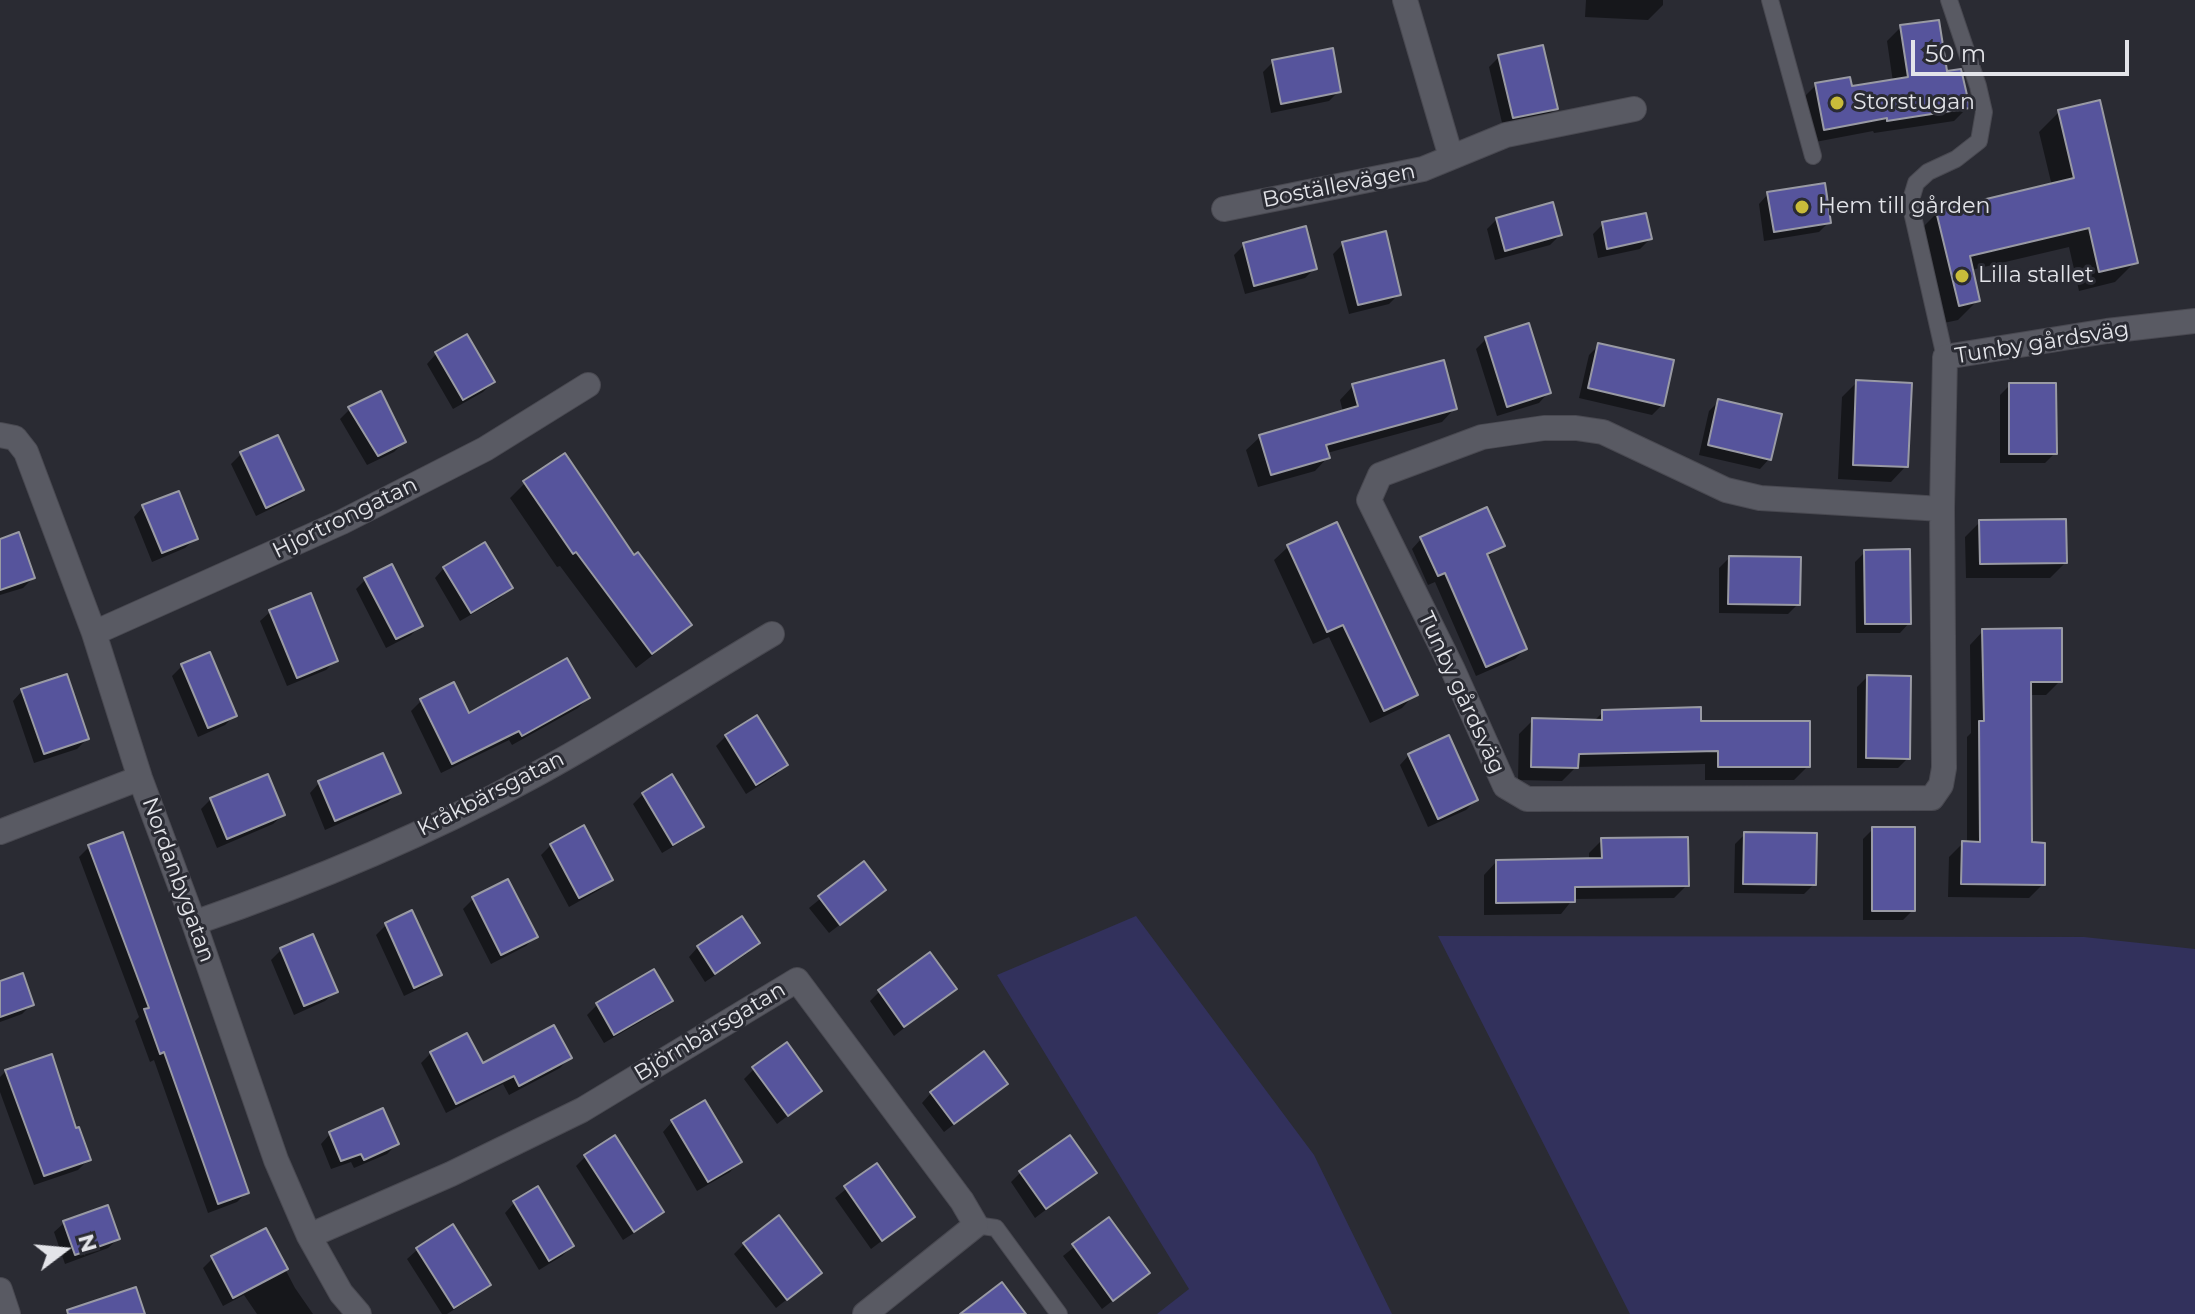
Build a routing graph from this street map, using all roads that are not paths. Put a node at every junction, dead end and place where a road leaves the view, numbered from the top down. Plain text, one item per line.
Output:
1 (1405, 0) edge
2 (1770, 0) edge
3 (1949, 0) edge
4 (1634, 109) dead end
5 (1813, 156) dead end
6 (1451, 157) junction
7 (1224, 209) dead end
8 (2195, 321) edge
9 (1945, 357) junction
10 (588, 385) dead end
11 (7, 436) edge
12 (1942, 509) junction
13 (94, 633) junction
14 (772, 634) dead end
15 (140, 778) junction
16 (0, 832) edge
17 (194, 923) junction
18 (976, 1225) junction
19 (309, 1236) junction
20 (0, 1290) edge
21 (8, 1314) edge
22 (359, 1314) edge
23 (865, 1314) edge
24 (1059, 1314) edge

1 - 6 street
2 - 5 lane
3 - 9 lane
4 - 6 street, Boställevägen
6 - 7 street, Boställevägen
8 - 9 street, Tunby gårdsväg
9 - 12 street, Tunby gårdsväg
10 - 13 street, Hjortrongatan
11 - 13 street, Nordanbygatan
12 - 12 street, Tunby gårdsväg
13 - 15 street, Nordanbygatan
14 - 17 street, Kråkbärsgatan
15 - 16 street
15 - 17 street, Nordanbygatan
17 - 19 street, Nordanbygatan
18 - 19 street, Björnbärsgatan
18 - 23 street
18 - 24 lane
19 - 22 street, Nordanbygatan
20 - 21 street

